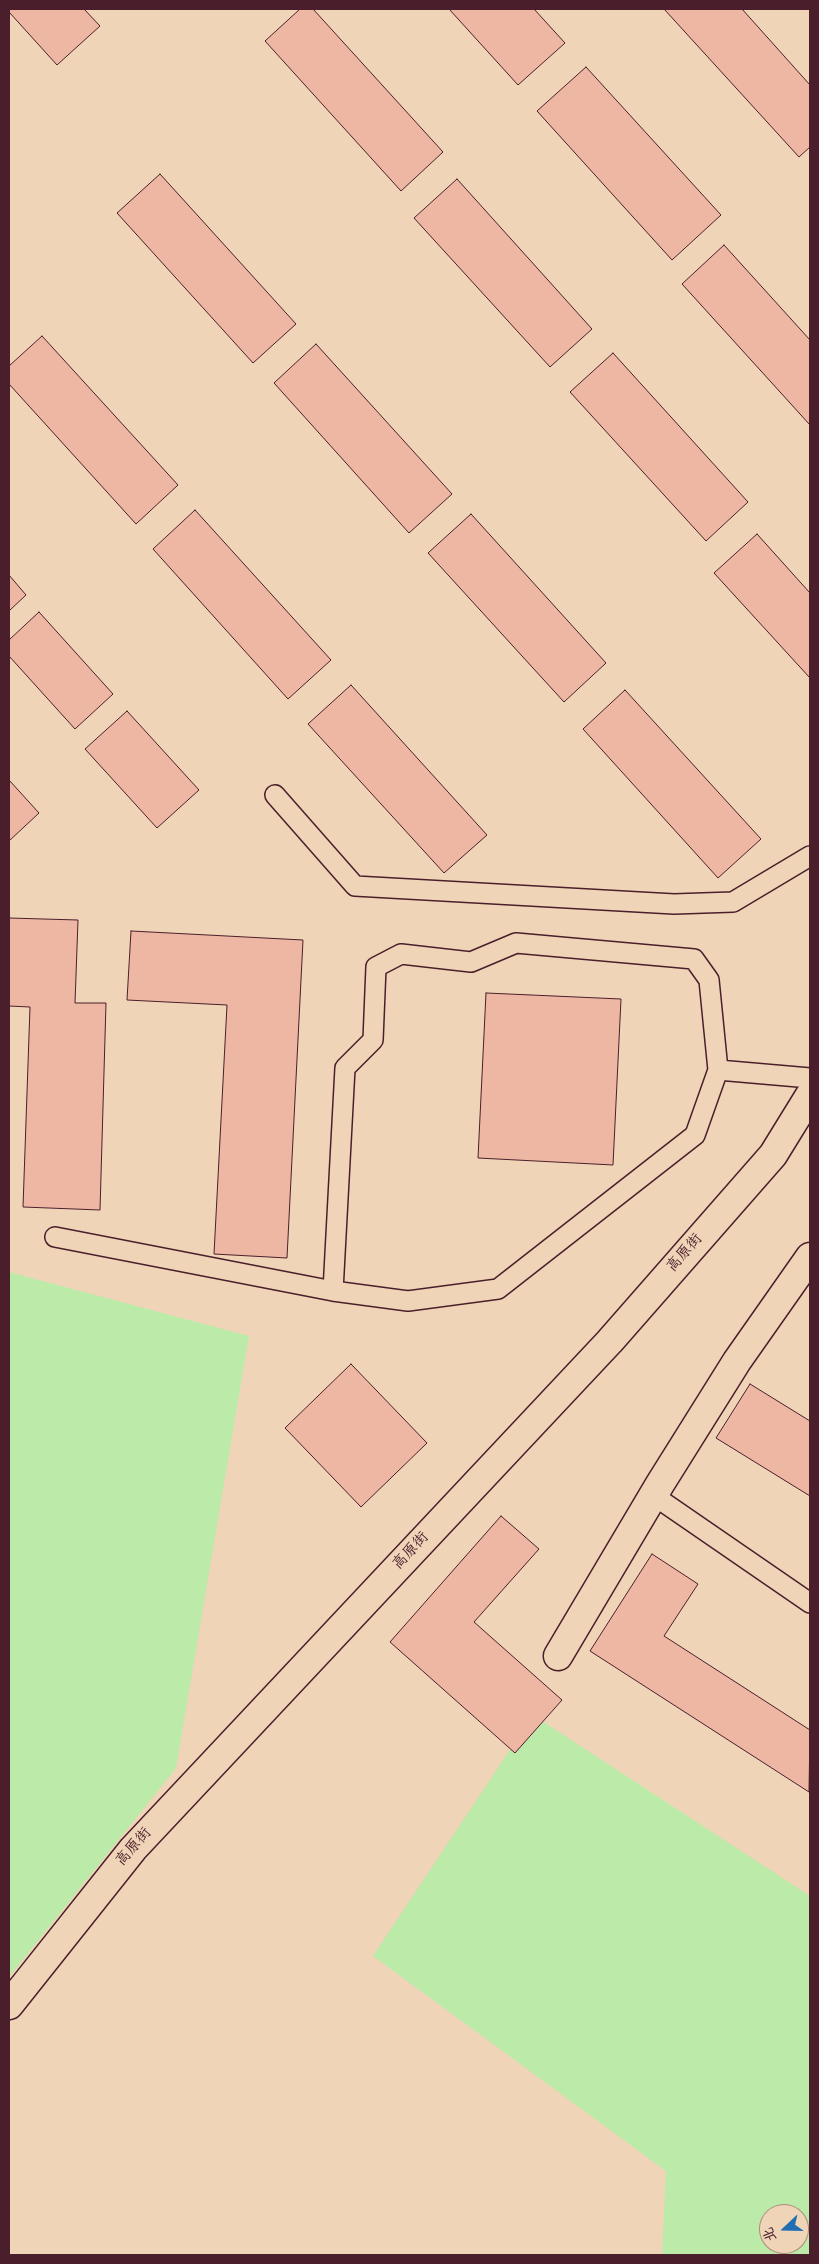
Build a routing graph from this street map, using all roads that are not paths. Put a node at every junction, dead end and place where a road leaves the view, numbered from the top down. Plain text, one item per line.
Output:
1 (275, 795) dead end
2 (810, 856) edge
3 (718, 1070) junction
4 (810, 1078) edge
5 (810, 1095) edge
6 (55, 1237) dead end
7 (810, 1257) edge
8 (333, 1290) junction
9 (653, 1495) junction
10 (810, 1603) edge
11 (558, 1656) dead end
12 (9, 2005) edge

1 - 2 lane
3 - 4 lane
3 - 8 lane
3 - 8 lane
5 - 12 street, 高原街
6 - 8 lane
7 - 9 street
9 - 10 lane
9 - 11 street

